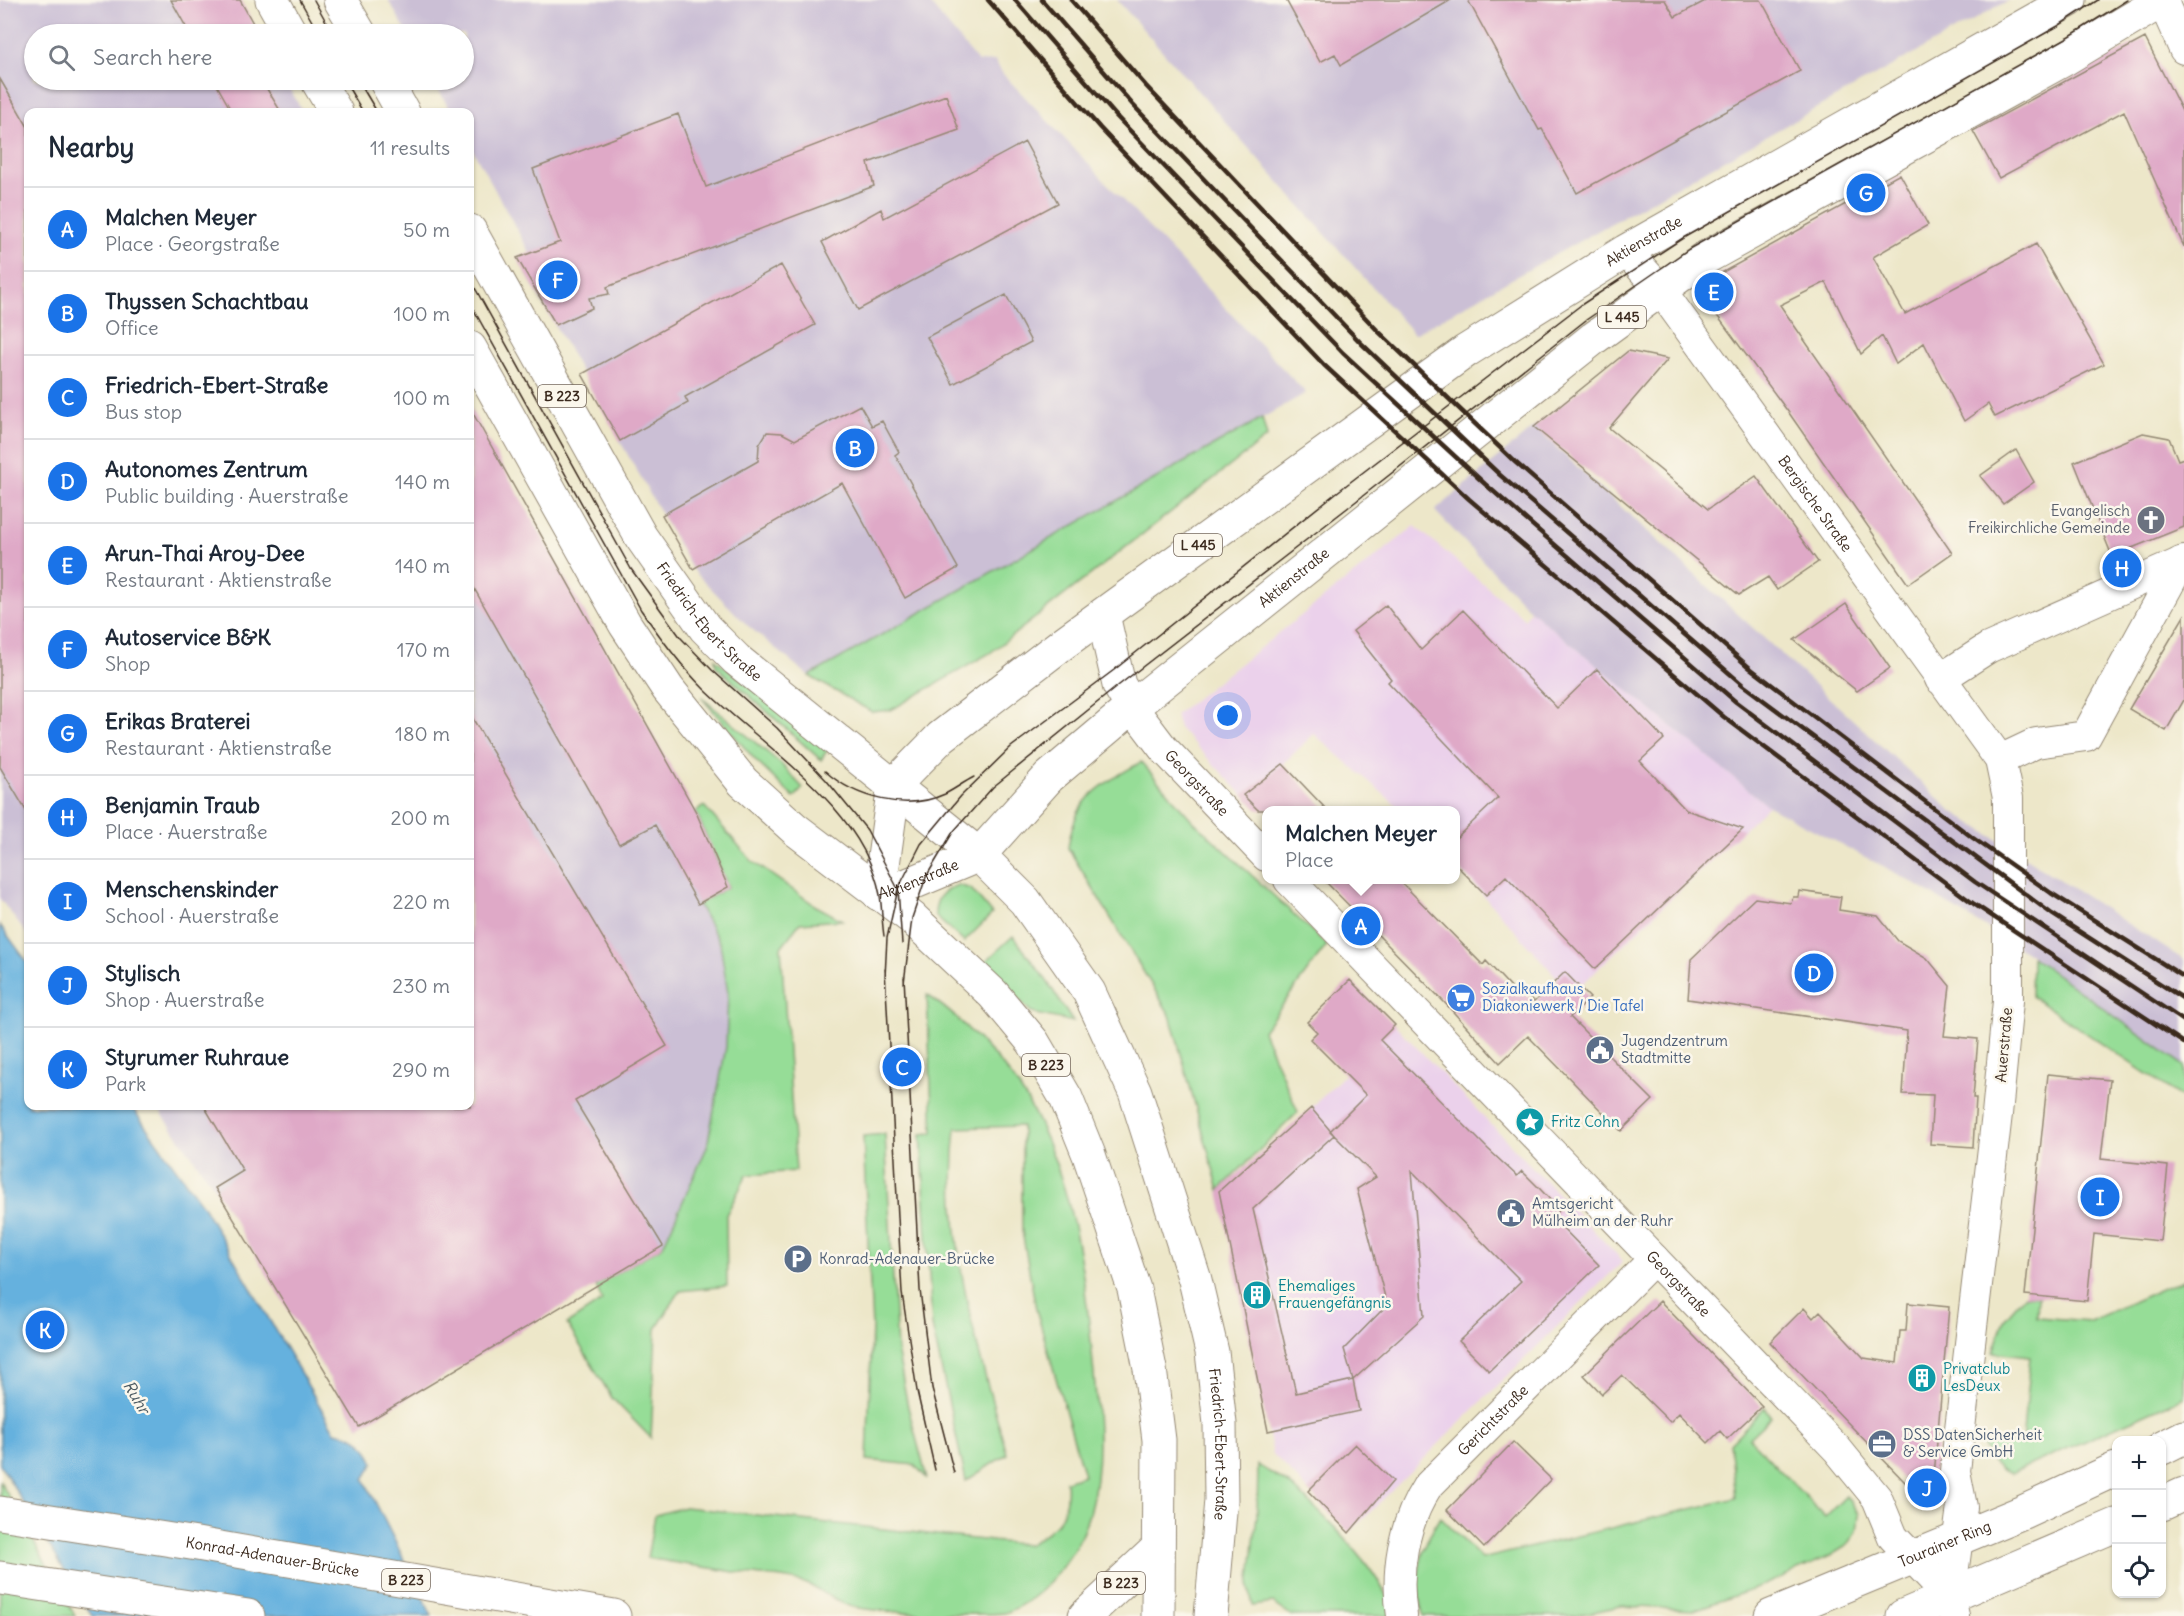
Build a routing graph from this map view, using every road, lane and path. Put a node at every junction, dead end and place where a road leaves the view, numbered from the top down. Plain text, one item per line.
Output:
1 (272, 0) edge
2 (340, 0) edge
3 (2070, 0) edge
4 (2162, 0) edge
5 (285, 24) edge
6 (354, 24) edge
7 (2184, 49) edge
8 (322, 90) edge
9 (391, 90) edge
10 (334, 108) edge
11 (401, 108) edge
12 (474, 238) edge
13 (1626, 251) junction
14 (1660, 290) junction
15 (474, 355) edge
16 (2183, 561) edge
17 (1103, 615) junction
18 (1940, 679) junction
19 (1132, 706) junction
20 (2000, 760) junction
21 (894, 785) junction
22 (1262, 852) edge
23 (979, 855) junction
24 (1294, 884) edge
25 (879, 894) junction
26 (1654, 1259) junction
27 (2184, 1437) edge
28 (2166, 1446) edge
29 (2112, 1471) edge
30 (2184, 1494) edge
31 (2166, 1502) edge
32 (0, 1514) edge
33 (2112, 1527) edge
34 (1956, 1539) junction
35 (1156, 1550) junction
36 (1910, 1558) junction
37 (0, 1578) edge
38 (1952, 1607) edge
39 (248, 1616) edge
40 (614, 1616) edge
41 (1085, 1616) edge
42 (1158, 1616) edge
43 (1211, 1616) edge
44 (1402, 1616) edge
45 (1771, 1616) edge
46 (1903, 1616) edge

1 - 5 main road
2 - 6 main road
3 - 13 main road, Aktienstraße / L 445
4 - 7 street
4 - 14 main road, Aktienstraße / L 445
8 - 10 main road
9 - 11 main road
12 - 21 main road, Friedrich-Ebert-Straße / B 223
13 - 14 street, Bergische Straße
13 - 17 main road, Aktienstraße / L 445
14 - 18 street, Bergische Straße
14 - 19 main road, Aktienstraße / L 445
15 - 25 main road, B 223
16 - 18 street
16 - 20 street
17 - 19 main road
17 - 21 main road, Aktienstraße / L 445
18 - 20 street, Bergische Straße
19 - 22 street, Georgstraße
19 - 23 main road, Aktienstraße / L 445
20 - 34 street, Auerstraße
21 - 23 main road, Friedrich-Ebert-Straße / B 223
21 - 25 main road, Aktienstraße
23 - 25 main road, Aktienstraße / L 445
23 - 43 main road, Friedrich-Ebert-Straße / B 223
24 - 26 street, Georgstraße
25 - 35 main road, B 223
26 - 36 street, Georgstraße
26 - 44 street, Gerichtstraße
27 - 28 main road
29 - 34 main road, Tourainer Ring
30 - 31 main road
32 - 40 main road, Konrad-Adenauer-Brücke / B 223
33 - 38 main road
34 - 36 main road, Tourainer Ring
34 - 38 street, Auerstraße
35 - 41 main road, B 223
35 - 42 main road
36 - 38 street, Georgstraße
36 - 45 main road, Tourainer Ring
37 - 39 main road
38 - 46 main road

